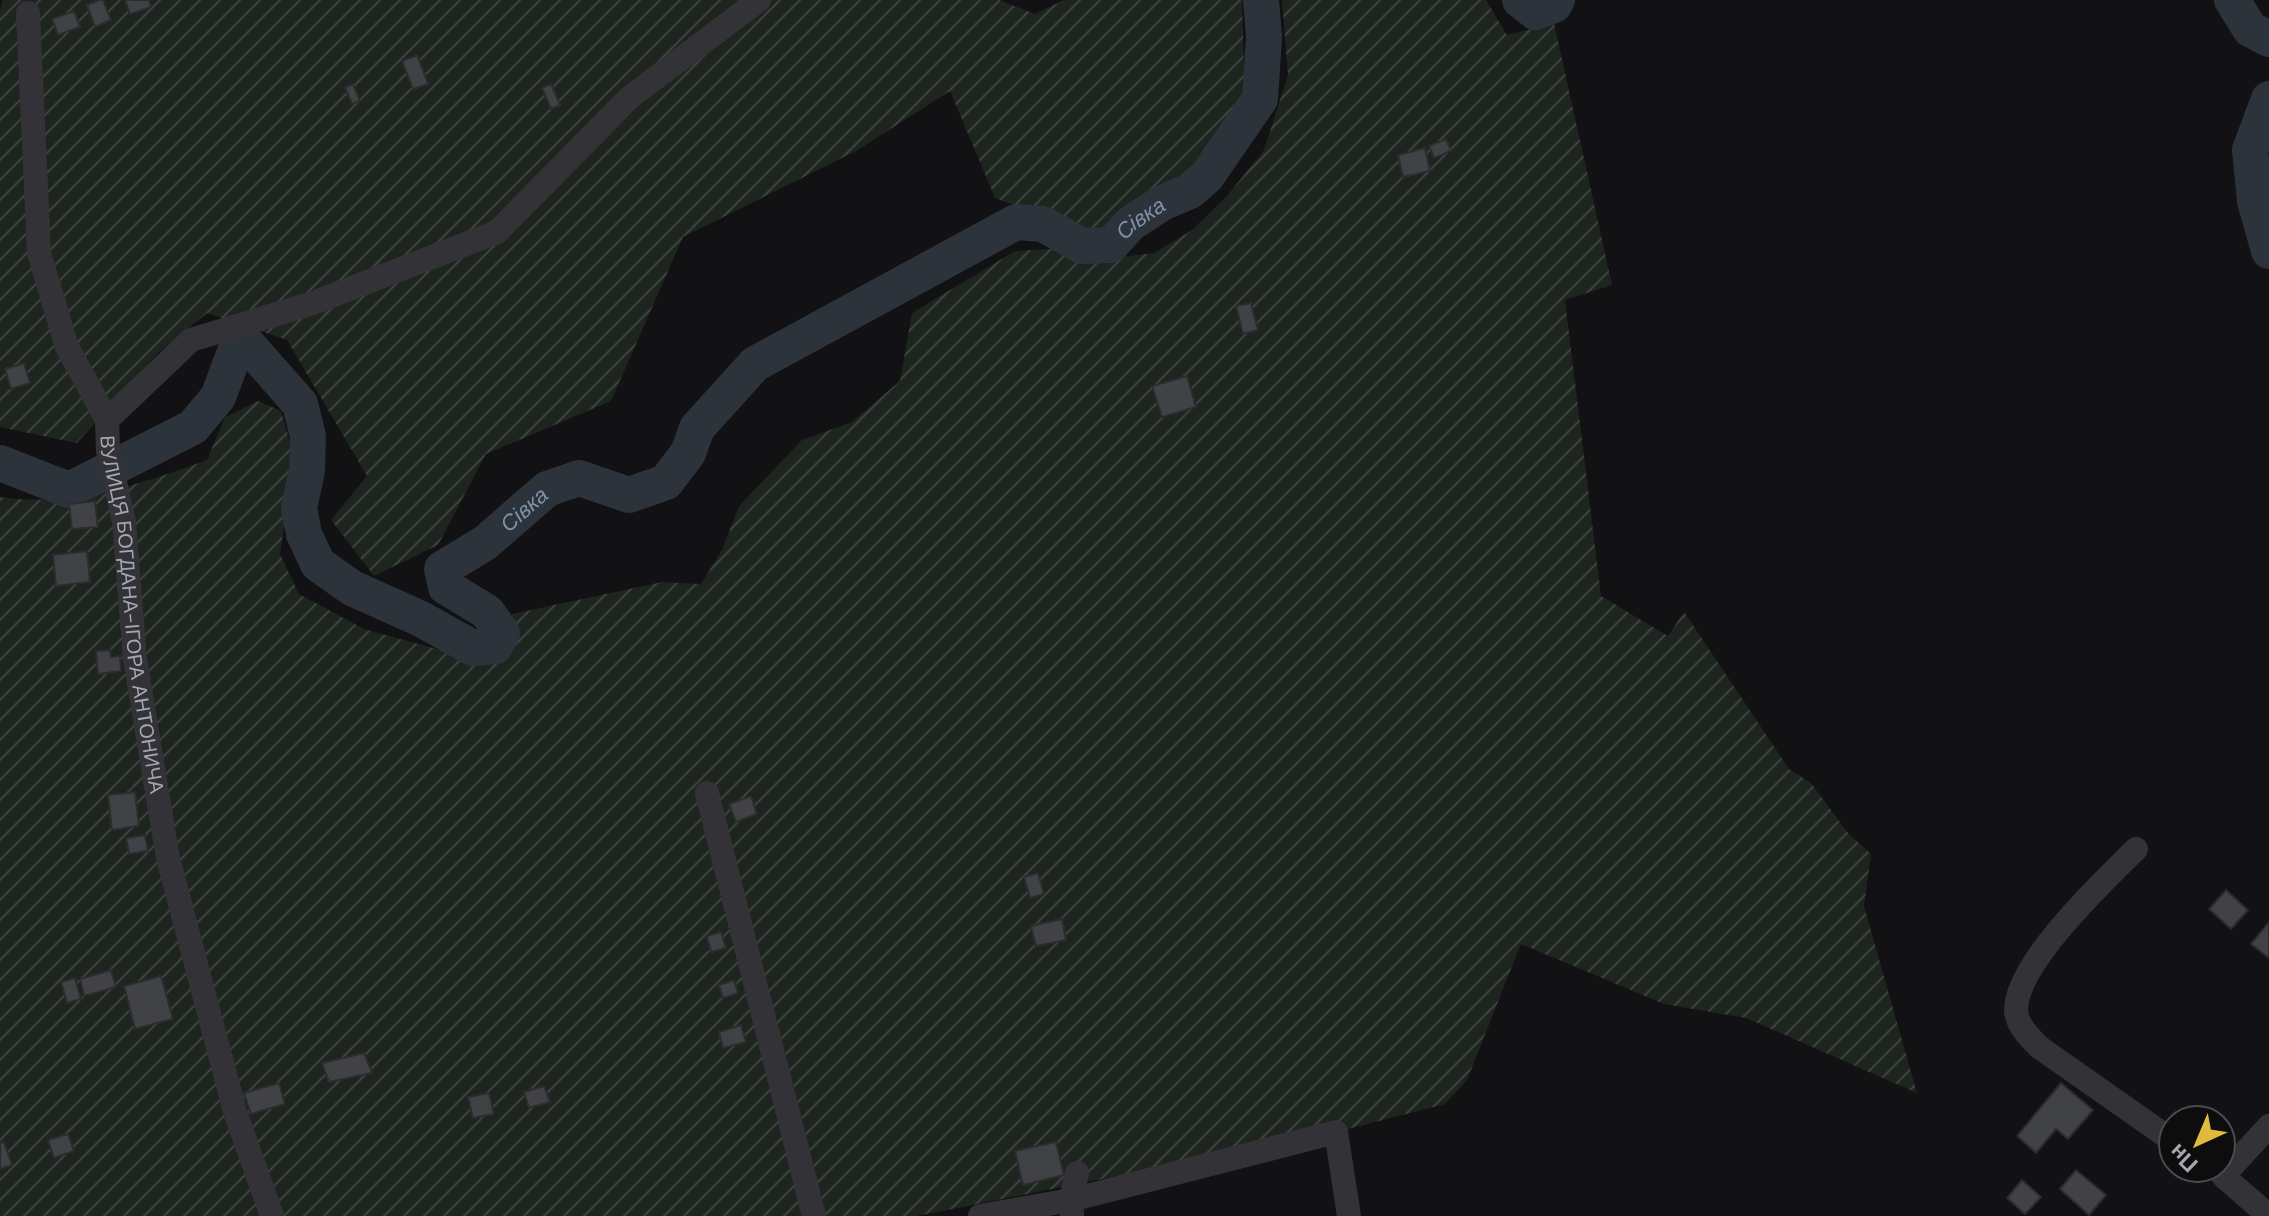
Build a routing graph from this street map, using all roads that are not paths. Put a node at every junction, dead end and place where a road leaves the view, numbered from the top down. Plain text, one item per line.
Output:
1 (759, 0) edge
2 (28, 13) dead end
3 (107, 420) junction
4 (707, 793) dead end
5 (2136, 849) dead end
6 (2269, 1126) edge
7 (2157, 1130) edge
8 (2237, 1154) edge
9 (1077, 1173) dead end
10 (2231, 1184) edge
11 (1071, 1208) edge
12 (272, 1216) edge
13 (814, 1216) edge
14 (980, 1216) edge
15 (1349, 1216) edge
16 (2269, 1216) edge

1 - 3 street
2 - 3 street, ВУЛИЦЯ БОГДАНА-ІГОРА АНТОНИЧА
3 - 12 street, ВУЛИЦЯ БОГДАНА-ІГОРА АНТОНИЧА
4 - 13 street
5 - 7 street
6 - 8 street
9 - 11 street
10 - 16 street
11 - 14 street
11 - 15 street

